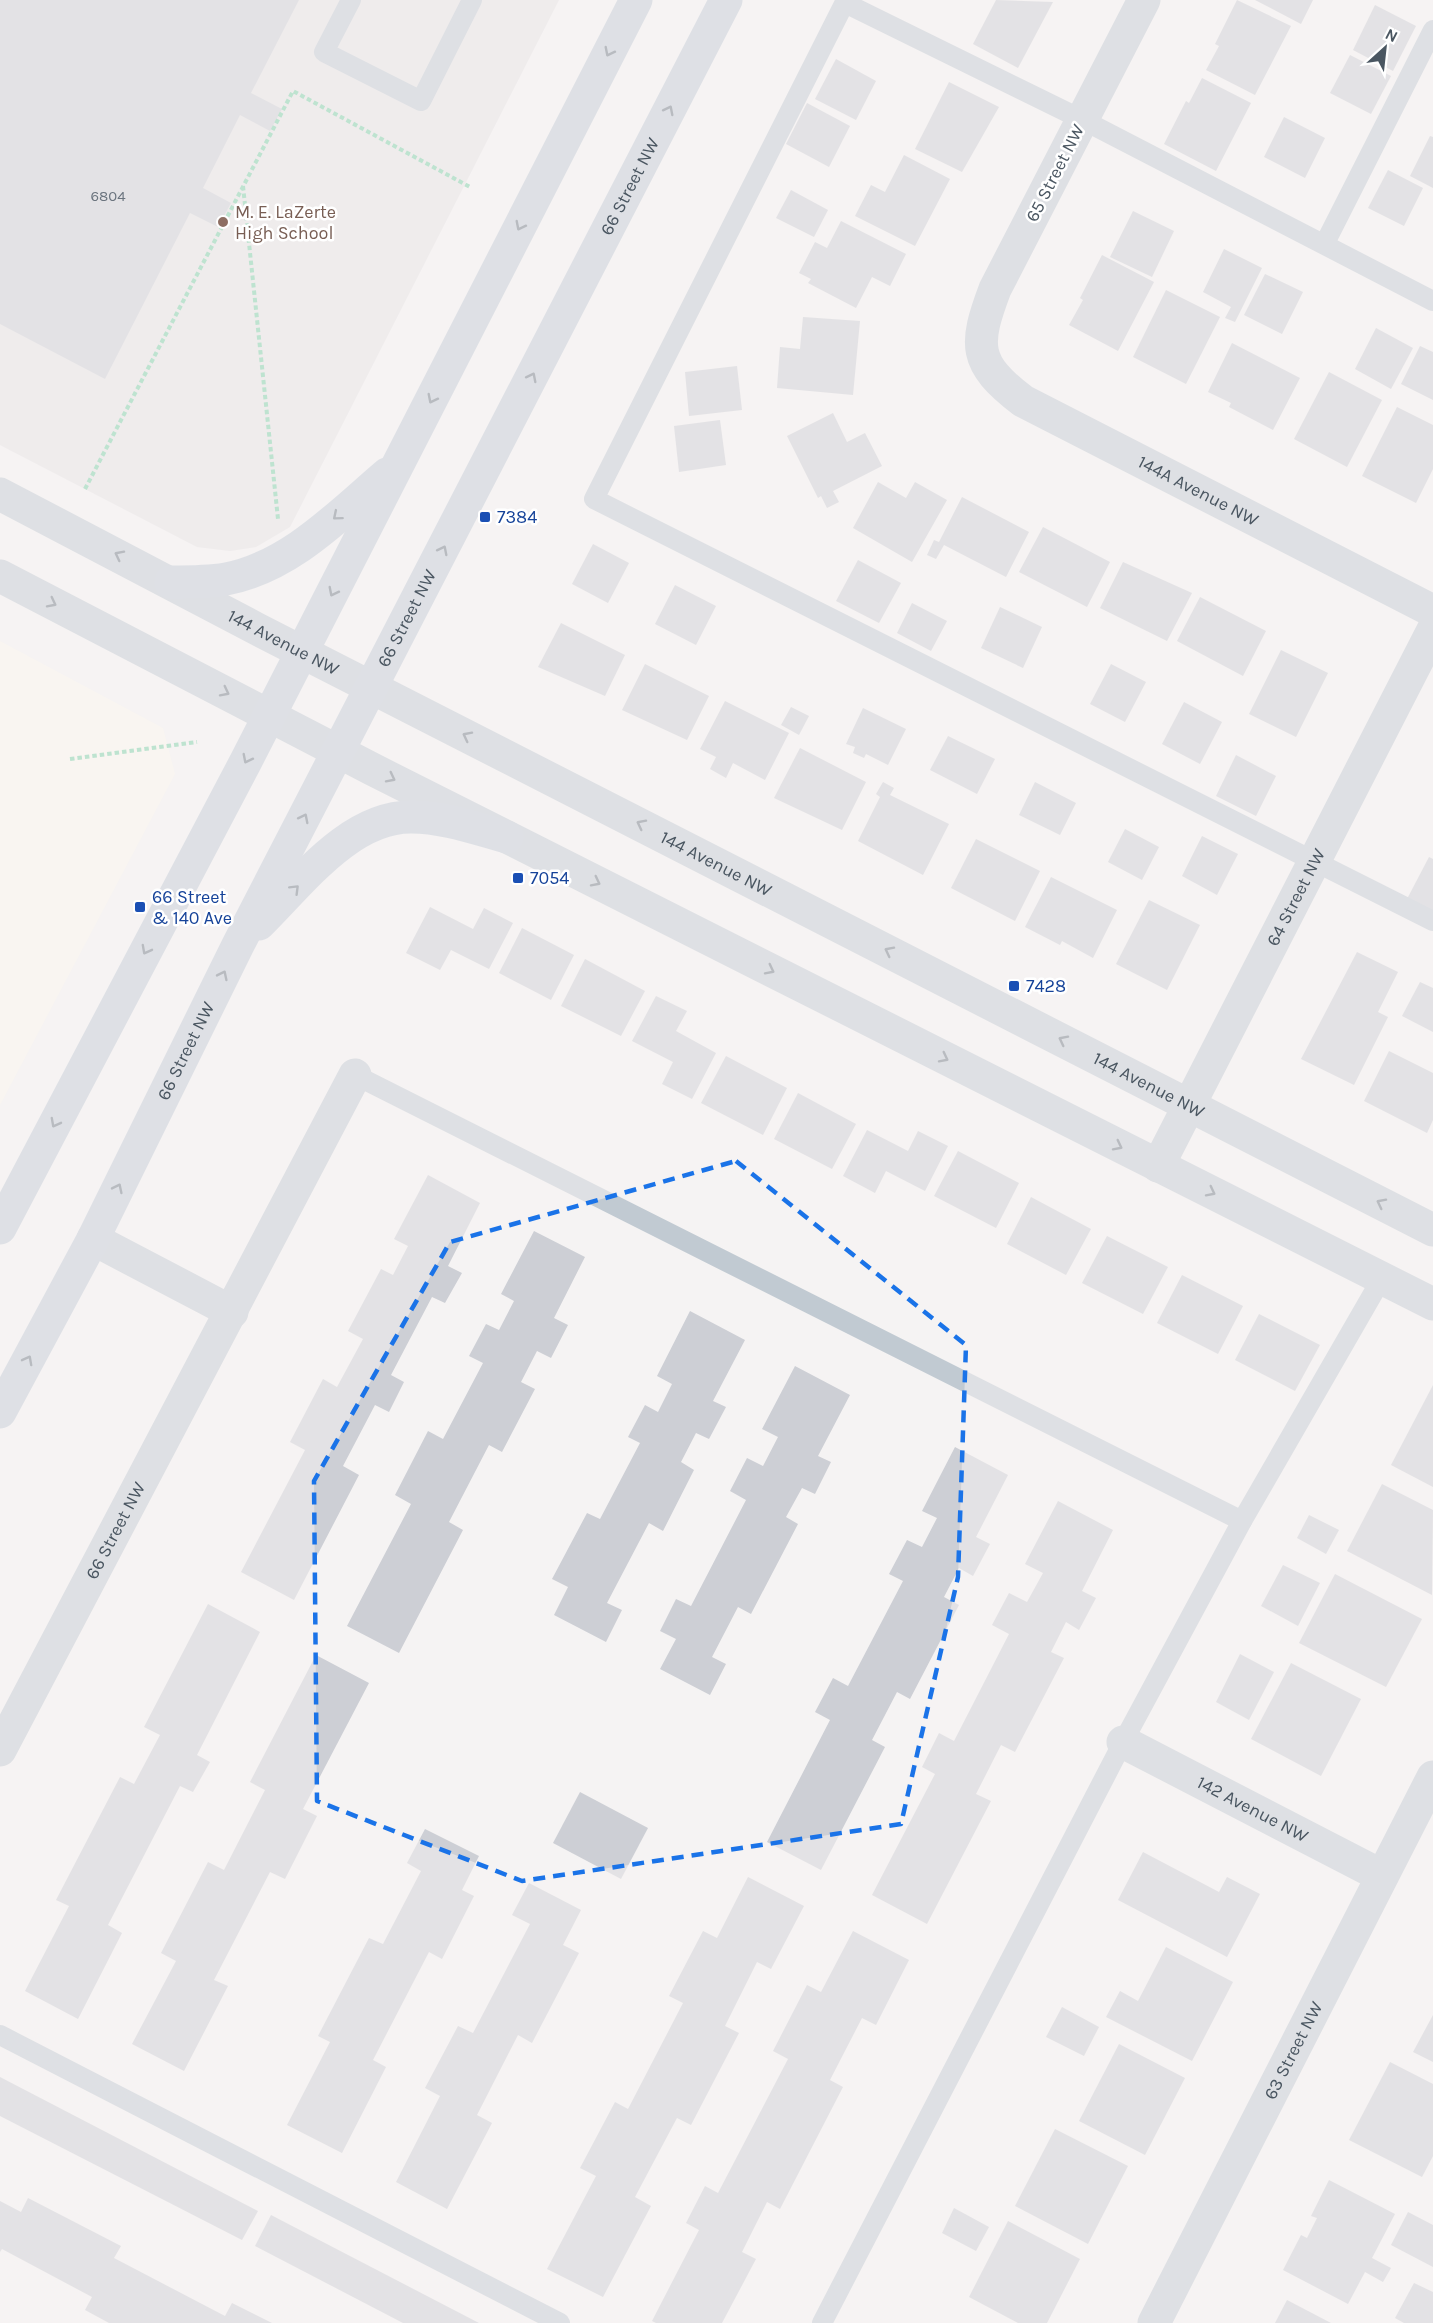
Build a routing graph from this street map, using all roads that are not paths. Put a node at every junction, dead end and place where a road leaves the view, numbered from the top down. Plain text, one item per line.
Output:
1 (351, 0) edge
2 (472, 0) edge
3 (636, 0) edge
4 (726, 0) edge
5 (1144, 0) edge
6 (846, 1) edge
7 (1433, 30) edge
8 (1083, 120) junction
9 (1325, 243) junction
10 (1433, 301) edge
11 (981, 352) joint
12 (398, 465) junction
13 (0, 494) edge
14 (0, 576) edge
15 (171, 582) junction
16 (1433, 611) edge
17 (1433, 630) edge
18 (303, 651) junction
19 (373, 688) junction
20 (269, 715) junction
21 (339, 751) junction
22 (507, 837) junction
23 (1315, 860) junction
24 (1433, 921) edge
25 (238, 945) junction
26 (355, 1075) joint
27 (1190, 1105) junction
28 (1158, 1166) junction
29 (0, 1228) edge
30 (1433, 1230) edge
31 (93, 1239) junction
32 (1382, 1278) junction
33 (1433, 1305) edge
34 (232, 1312) junction
35 (0, 1412) edge
36 (1242, 1521) junction
37 (1123, 1742) junction
38 (0, 1750) edge
39 (1433, 1778) edge
40 (1382, 1876) junction
41 (0, 2035) edge
42 (560, 2323) edge
43 (822, 2323) edge
44 (1154, 2323) edge

1 - 2 lane
3 -> 12 main road
19 -> 4 main road, 66 Street NW
5 - 8 street, 65 Street NW
6 - 8 lane
6 - 23 lane
7 - 9 lane
8 - 9 lane
8 - 11 street, 65 Street NW
9 - 10 lane
11 - 16 street, 144A Avenue NW
12 -> 15 main road
12 -> 18 main road
15 -> 13 street, 144 Avenue NW
14 -> 20 street
15 - 18 street, 144 Avenue NW
17 - 23 street, 64 Street NW
18 - 19 street, 144 Avenue NW
18 - 20 main road
19 - 21 main road, 66 Street NW
27 -> 19 street, 144 Avenue NW
20 - 21 street
20 -> 29 main road
21 -> 22 street
25 -> 21 main road, 66 Street NW
25 -> 22 main road
22 -> 28 street
23 - 24 lane
23 - 27 street, 64 Street NW
31 -> 25 main road, 66 Street NW
26 - 34 street, 66 Street NW
26 - 36 lane
27 - 28 street, 64 Street NW
30 -> 27 street, 144 Avenue NW
28 -> 32 street
31 - 34 street
35 -> 31 main road, 66 Street NW
32 - 33 street
32 - 36 lane
34 - 38 street, 66 Street NW
36 - 37 lane
37 - 40 street, 142 Avenue NW
37 - 43 lane
39 - 40 street, 63 Street NW
40 - 44 street, 63 Street NW
41 - 42 lane

